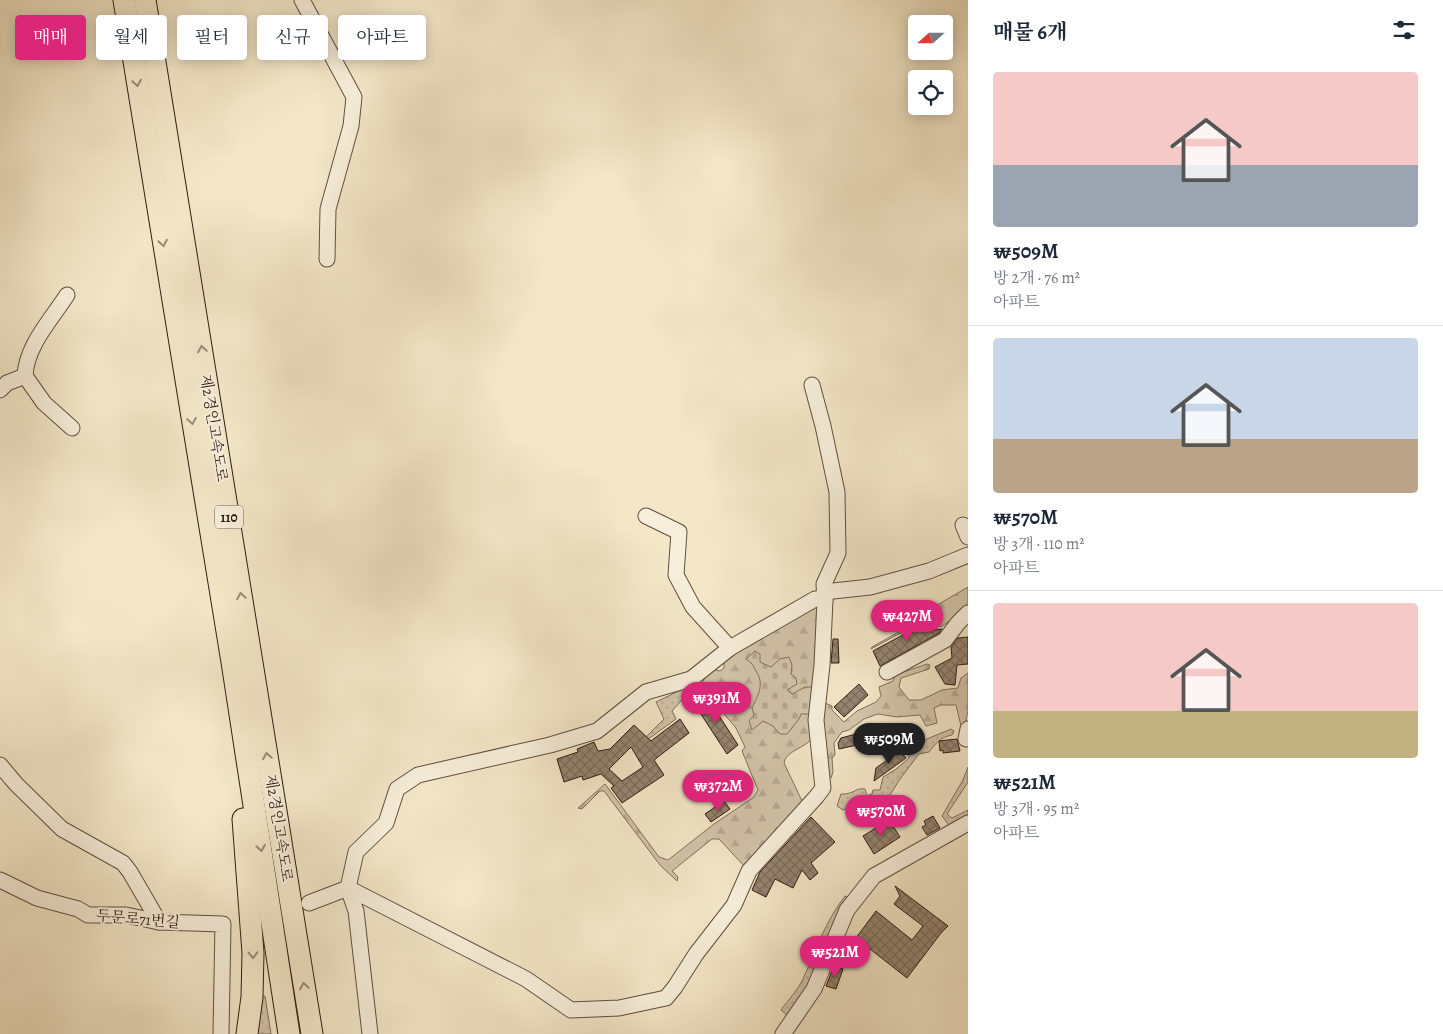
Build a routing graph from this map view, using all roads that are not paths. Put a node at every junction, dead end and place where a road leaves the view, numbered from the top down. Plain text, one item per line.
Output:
1 (124, 0) edge
2 (145, 0) edge
3 (302, 0) edge
4 (327, 259) dead end
5 (67, 295) dead end
6 (25, 376) junction
7 (812, 385) dead end
8 (0, 390) edge
9 (72, 428) dead end
10 (646, 516) dead end
11 (968, 555) edge
12 (825, 596) junction
13 (968, 613) edge
14 (730, 648) junction
15 (232, 662) junction
16 (887, 672) dead end
17 (0, 764) edge
18 (968, 823) edge
19 (0, 880) edge
20 (348, 888) junction
21 (309, 903) dead end
22 (241, 919) dead end
23 (159, 922) junction
24 (222, 924) junction
25 (221, 1034) edge
26 (247, 1034) edge
27 (289, 1034) edge
28 (312, 1034) edge
29 (370, 1034) edge
30 (783, 1034) edge

1 -> 15 highway, 제2경인고속도로 / 110
28 -> 2 highway, 제2경인고속도로 / 110
3 - 4 lane
5 - 6 lane
6 - 8 lane
6 - 9 lane
7 - 12 lane
10 - 14 lane
11 - 12 lane
12 - 14 lane
12 - 20 lane
13 - 16 lane
14 - 20 lane
15 -> 26 highway
15 -> 27 highway, 제2경인고속도로 / 110
17 - 23 lane
18 - 30 lane
19 - 23 lane, 두문로71번길
20 - 21 lane
20 - 29 lane
22 - 24 lane, 두문로71번길
23 - 24 lane, 두문로71번길
24 - 25 lane

